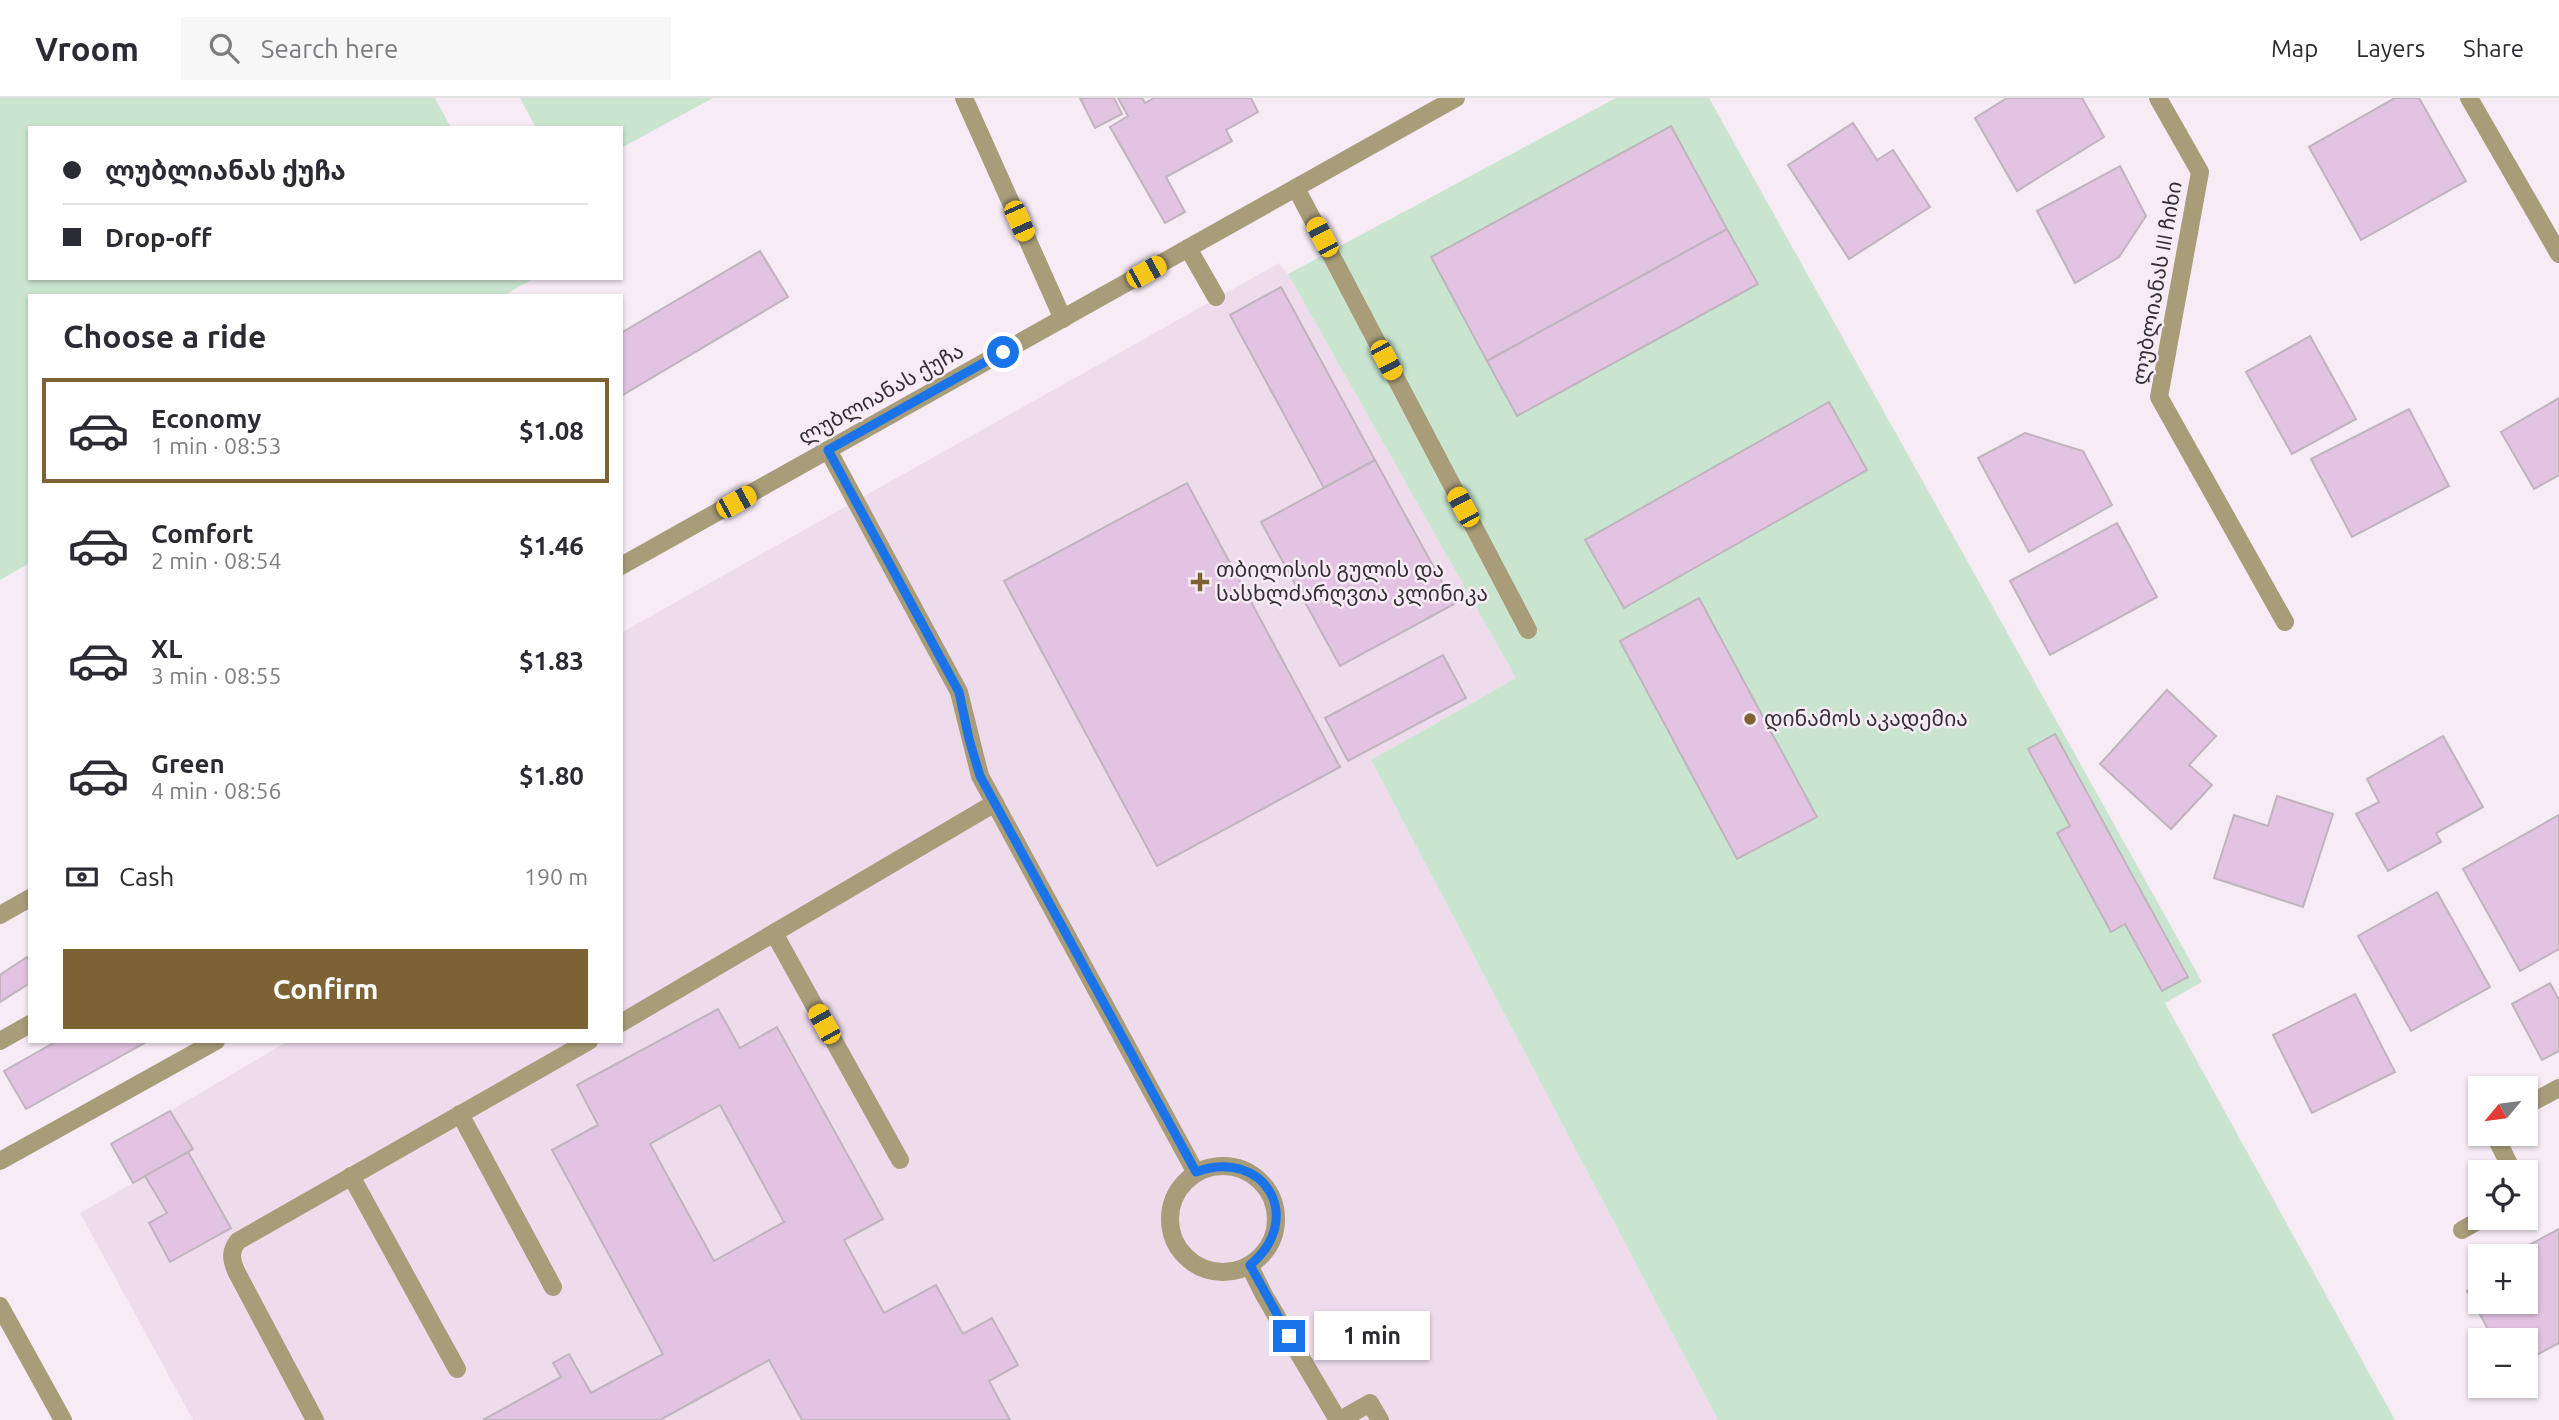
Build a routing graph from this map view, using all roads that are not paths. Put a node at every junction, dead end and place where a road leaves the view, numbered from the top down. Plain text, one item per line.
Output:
1 (964, 98) edge
2 (1456, 98) edge
3 (2158, 98) edge
4 (2469, 98) edge
5 (1430, 104) edge
6 (1296, 188) junction
7 (1188, 248) junction
8 (2559, 254) edge
9 (1216, 297) dead end
10 (1063, 319) junction
11 (828, 450) junction
12 (623, 565) edge
13 (2286, 622) dead end
14 (1528, 630) dead end
15 (995, 803) junction
16 (28, 899) edge
17 (0, 915) edge
18 (774, 933) junction
19 (623, 1022) edge
20 (28, 1025) edge
21 (0, 1041) edge
22 (212, 1043) edge
23 (585, 1043) edge
24 (2559, 1087) edge
25 (2538, 1099) edge
26 (460, 1114) junction
27 (900, 1160) dead end
28 (0, 1161) edge
29 (1196, 1172) junction
30 (351, 1176) junction
31 (2468, 1227) edge
32 (2462, 1230) dead end
33 (1250, 1265) junction
34 (554, 1287) dead end
35 (0, 1306) edge
36 (457, 1369) dead end
37 (63, 1420) edge
38 (315, 1420) edge
39 (1339, 1420) edge
40 (1380, 1420) edge

1 - 10 street
2 - 5 street, ლუბლიანას ქუჩა
3 - 13 street, ლუბლიანას III ჩიხი
4 - 8 street
5 - 6 street, ლუბლიანას ქუჩა
6 - 7 street, ლუბლიანას ქუჩა
6 - 14 street
7 - 9 street
7 - 10 street, ლუბლიანას ქუჩა
10 - 11 street, ლუბლიანას ქუჩა
11 - 12 street, ლუბლიანას ქუჩა
11 - 15 street
15 - 18 street
15 - 29 street
16 - 17 street
18 - 19 street
18 - 27 street
20 - 21 street
22 - 28 street
23 - 26 street
24 - 25 street
26 - 30 street
26 - 34 street
29 - 33 street
29 - 33 street
30 - 36 street
30 - 38 street
31 - 32 street
33 - 39 street
35 - 37 street
39 - 40 street

